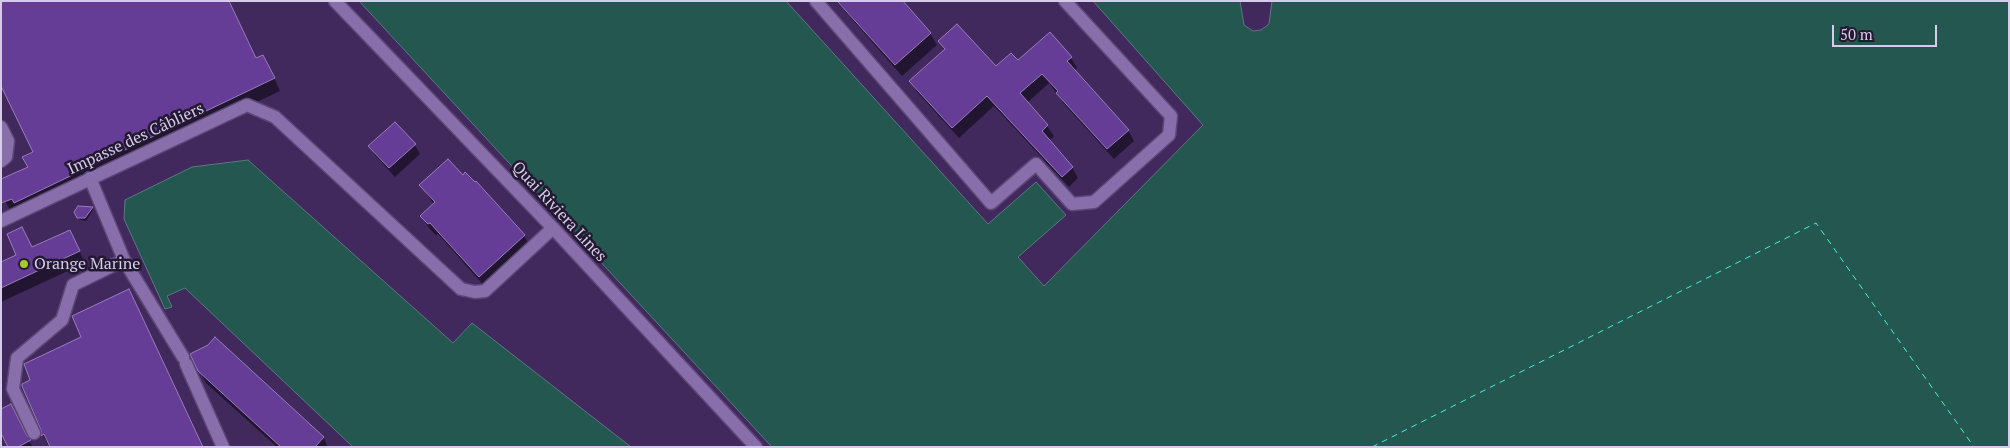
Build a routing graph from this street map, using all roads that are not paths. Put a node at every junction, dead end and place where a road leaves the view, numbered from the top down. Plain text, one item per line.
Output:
1 (335, 1) edge
2 (816, 1) edge
3 (1065, 1) edge
4 (1, 127) edge
5 (1, 161) edge
6 (90, 178) junction
7 (1, 221) edge
8 (553, 228) junction
9 (124, 260) junction
10 (34, 433) dead end
11 (222, 447) edge
12 (756, 447) edge

1 - 8 street, Quai Riviera Lines
2 - 3 street
4 - 5 street
6 - 7 street, Impasse des Câbliers
6 - 8 street, Impasse des Câbliers
6 - 9 street
8 - 12 street, Quai Riviera Lines
9 - 10 street
9 - 11 street

